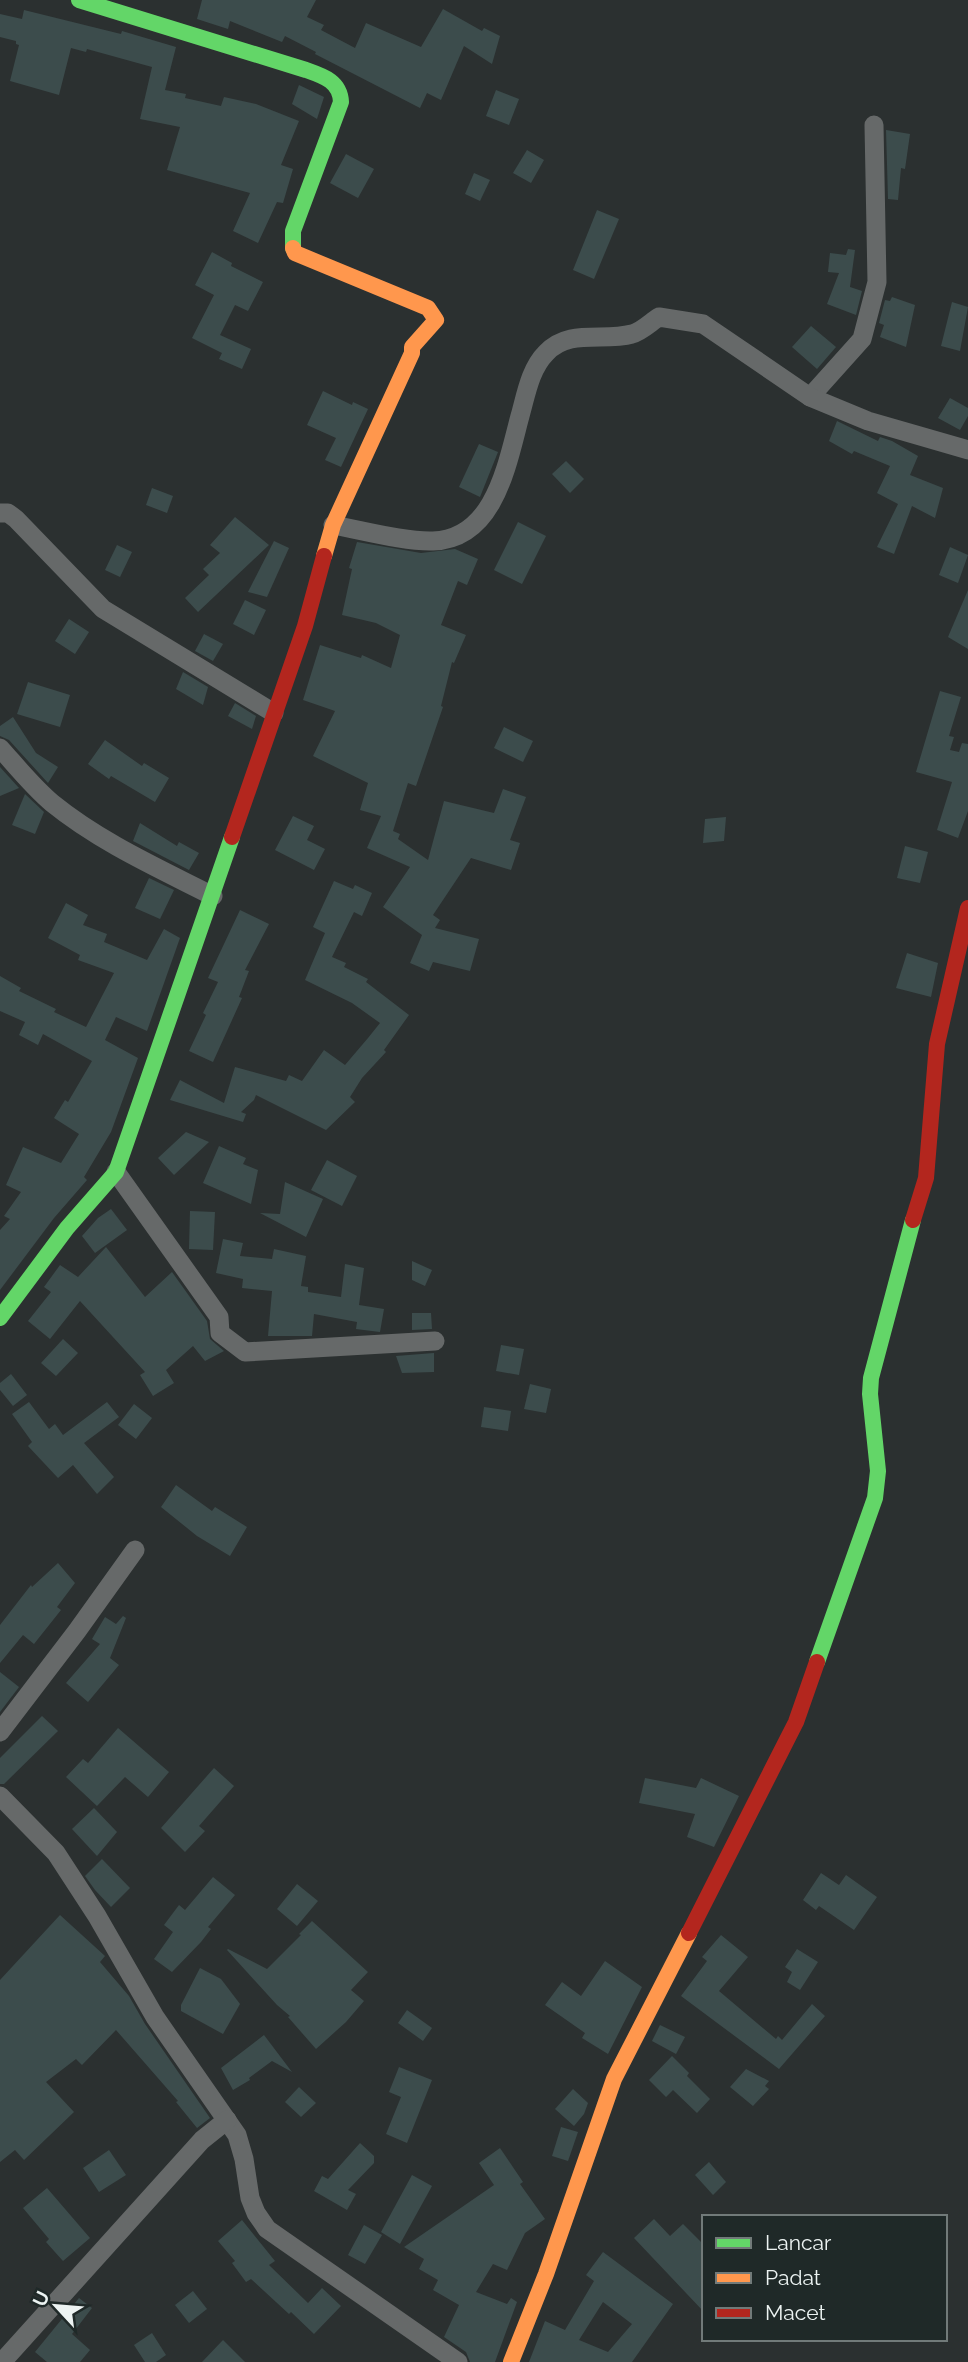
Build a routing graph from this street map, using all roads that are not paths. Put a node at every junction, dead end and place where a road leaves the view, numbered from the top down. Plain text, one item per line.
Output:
1 (79, 0) edge
2 (874, 125) dead end
3 (810, 397) junction
4 (968, 450) edge
5 (0, 513) edge
6 (333, 525) junction
7 (274, 713) junction
8 (0, 748) edge
9 (213, 896) junction
10 (968, 908) edge
11 (116, 1172) junction
12 (0, 1318) edge
13 (435, 1341) dead end
14 (135, 1550) dead end
15 (0, 1732) edge
16 (0, 1796) edge
17 (227, 2120) junction
18 (2, 2362) edge
19 (458, 2362) edge
20 (511, 2362) edge

1 - 6 street
2 - 3 street
3 - 4 street
3 - 6 street
5 - 7 street
6 - 7 street
7 - 9 street
8 - 9 street
9 - 11 street
10 - 20 street
11 - 12 street
11 - 13 street
14 - 15 street
16 - 17 street
17 - 18 street
17 - 19 street

